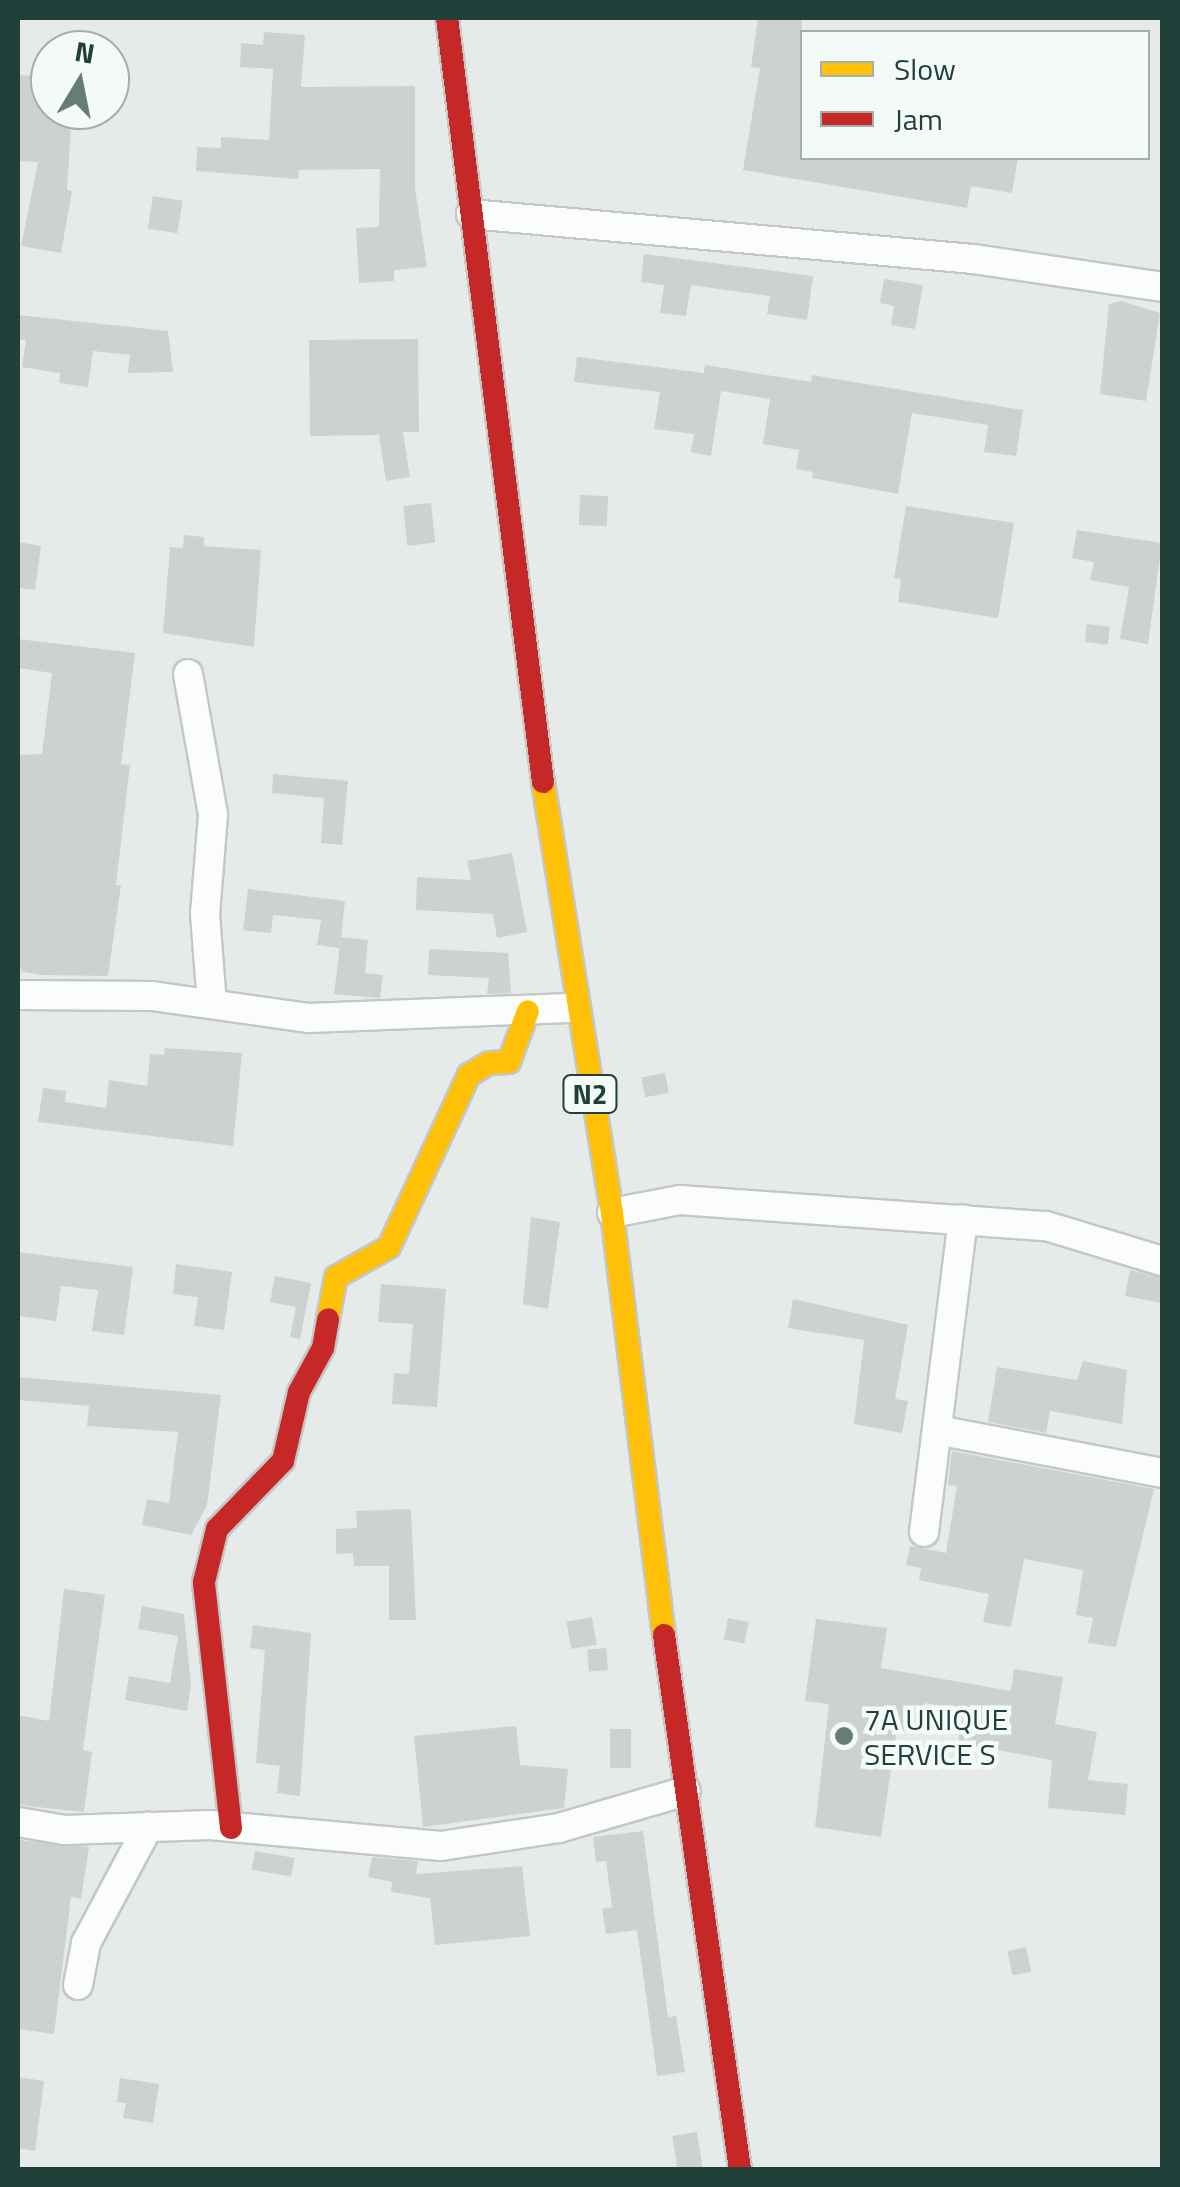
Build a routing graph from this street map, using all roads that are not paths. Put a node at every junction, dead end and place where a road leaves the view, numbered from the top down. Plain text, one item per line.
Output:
1 (447, 18) edge
2 (471, 214) junction
3 (1162, 288) edge
4 (188, 674) dead end
5 (18, 996) edge
6 (212, 1004) junction
7 (575, 1008) junction
8 (528, 1011) junction
9 (612, 1213) junction
10 (963, 1219) junction
11 (1162, 1261) edge
12 (937, 1430) junction
13 (1162, 1473) edge
14 (924, 1532) dead end
15 (686, 1791) junction
16 (18, 1822) edge
17 (148, 1827) junction
18 (231, 1828) junction
19 (78, 1985) dead end
20 (740, 2170) edge

1 - 2 main road, N2
2 - 3 street
2 - 7 main road, N2
4 - 6 street
5 - 6 street
6 - 8 street
7 - 8 street
7 - 9 main road, N2
8 - 18 main road
9 - 10 street
9 - 15 main road, N2
10 - 11 street
10 - 12 street
12 - 13 street
12 - 14 street
15 - 18 street
15 - 20 main road, N2
16 - 17 street
17 - 18 street
17 - 19 street

